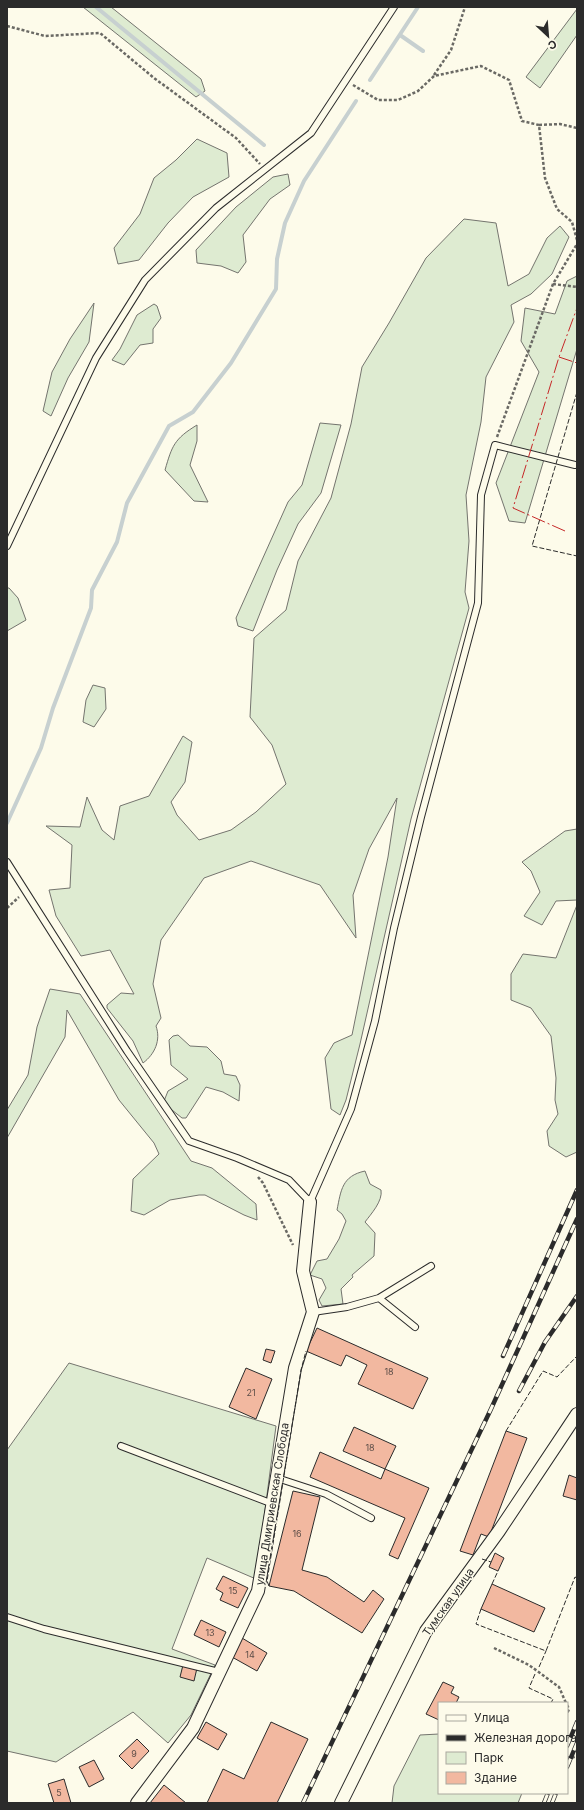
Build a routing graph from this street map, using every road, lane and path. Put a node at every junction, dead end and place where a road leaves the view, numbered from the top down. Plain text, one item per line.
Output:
1 (394, 7) edge
2 (465, 7) edge
3 (7, 26) edge
4 (434, 76) junction
5 (346, 81) junction
6 (539, 125) junction
7 (577, 128) edge
8 (265, 170) junction
9 (577, 240) edge
10 (577, 244) edge
11 (553, 284) junction
12 (577, 287) edge
13 (495, 445) junction
14 (575, 465) dead end
15 (7, 546) edge
16 (7, 862) edge
17 (26, 891) junction
18 (7, 908) edge
19 (243, 1161) junction
20 (310, 1202) junction
21 (303, 1265) junction
22 (432, 1266) dead end
23 (379, 1298) junction
24 (313, 1312) junction
25 (415, 1327) dead end
26 (577, 1414) edge
27 (121, 1446) dead end
28 (277, 1478) junction
29 (273, 1504) junction
30 (371, 1518) dead end
31 (7, 1617) edge
32 (494, 1648) dead end
33 (220, 1672) junction
34 (566, 1702) edge
35 (137, 1803) edge
36 (341, 1803) edge

1 - 5 lane
2 - 4 path
3 - 8 path
4 - 5 path
4 - 6 path
5 - 8 lane
6 - 7 path
6 - 9 path
8 - 15 lane
10 - 11 path
11 - 12 path
11 - 13 path
13 - 14 lane
13 - 20 lane
16 - 17 lane
17 - 18 path
17 - 19 lane
19 - 20 lane
19 - 21 path
20 - 21 street
21 - 24 street
22 - 23 lane
23 - 24 lane
23 - 25 lane
24 - 28 street, улица Дмитриевская Слобода
26 - 36 street, Тумская улица
27 - 29 lane
28 - 29 street, улица Дмитриевская Слобода
28 - 30 lane
29 - 33 street, улица Дмитриевская Слобода
31 - 33 lane
32 - 34 path
33 - 35 street, улица Дмитриевская Слобода

